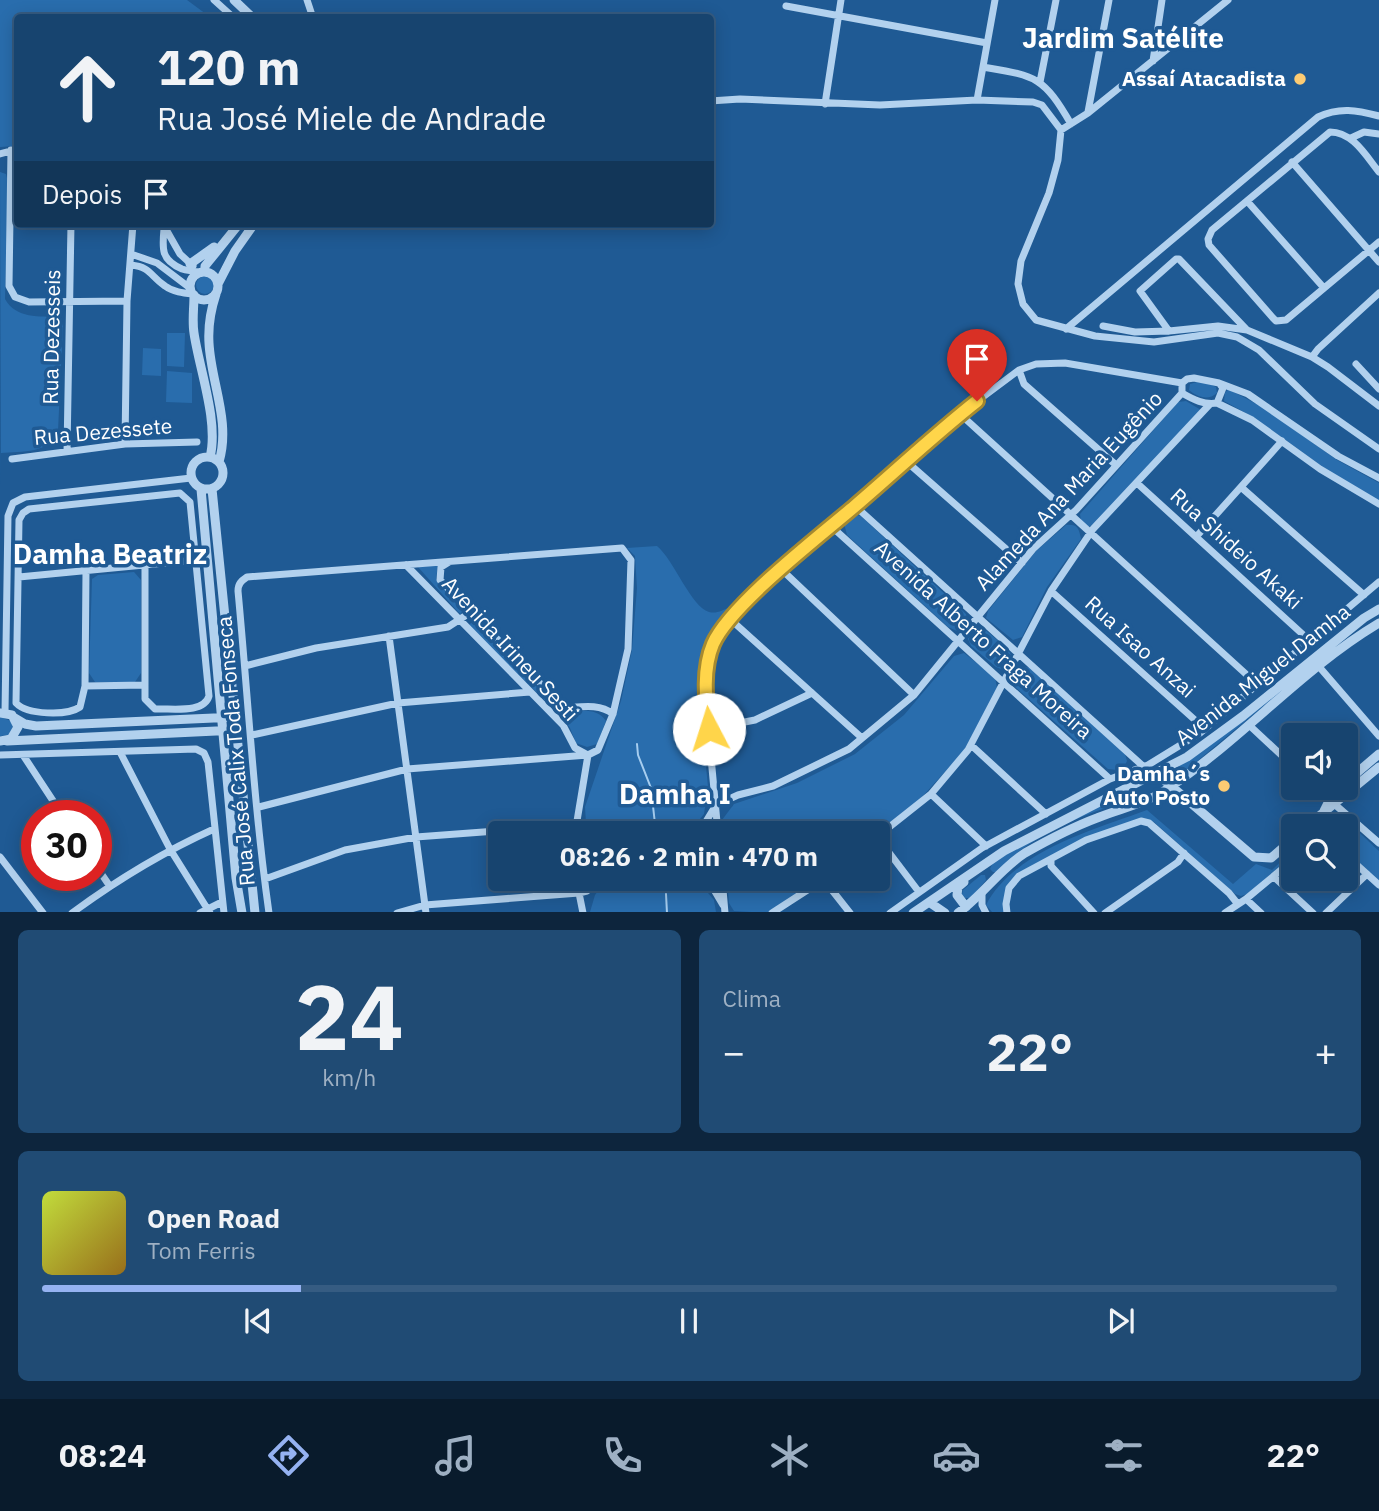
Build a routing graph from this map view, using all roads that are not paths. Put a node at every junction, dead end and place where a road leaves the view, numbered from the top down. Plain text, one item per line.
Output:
1 (214, 0) edge
2 (234, 0) edge
3 (841, 0) edge
4 (995, 0) edge
5 (1056, 0) edge
6 (1109, 0) edge
7 (1162, 0) edge
8 (1228, 0) edge
9 (786, 6) dead end
10 (229, 14) edge
11 (249, 14) edge
12 (838, 16) junction
13 (987, 43) junction
14 (1153, 62) junction
15 (983, 67) junction
16 (1040, 82) junction
17 (977, 100) junction
18 (714, 101) edge
19 (825, 104) junction
20 (1088, 113) junction
21 (1379, 116) edge
22 (1070, 124) junction
23 (1061, 130) junction
24 (1379, 134) edge
25 (1351, 138) junction
26 (10, 154) edge
27 (1292, 162) junction
28 (1379, 172) edge
29 (1247, 201) junction
30 (71, 228) edge
31 (133, 228) edge
32 (163, 228) edge
33 (164, 228) edge
34 (236, 228) edge
35 (251, 228) edge
36 (230, 236) junction
37 (1379, 242) edge
38 (1369, 251) junction
39 (131, 254) junction
40 (1379, 262) edge
41 (131, 265) junction
42 (188, 267) junction
43 (202, 273) junction
44 (180, 281) junction
45 (1324, 288) junction
46 (217, 289) junction
47 (192, 292) junction
48 (1377, 299) edge
49 (69, 300) junction
50 (127, 301) junction
51 (1103, 326) dead end
52 (1066, 329) junction
53 (1247, 330) junction
54 (1169, 331) junction
55 (1312, 358) junction
56 (1356, 364) dead end
57 (1019, 370) junction
58 (1182, 383) junction
59 (1219, 383) junction
60 (1379, 389) edge
61 (1182, 393) junction
62 (1213, 404) junction
63 (1379, 407) edge
64 (960, 414) junction
65 (1282, 441) junction
66 (197, 442) dead end
67 (125, 444) junction
68 (1379, 449) edge
69 (67, 451) junction
70 (12, 459) dead end
71 (214, 459) junction
72 (907, 462) junction
73 (1116, 465) junction
74 (191, 478) junction
75 (1379, 478) edge
76 (1138, 484) junction
77 (1242, 488) junction
78 (201, 489) junction
79 (212, 489) junction
80 (1379, 504) edge
81 (855, 506) junction
82 (1071, 515) junction
83 (832, 527) junction
84 (1091, 533) junction
85 (1196, 537) junction
86 (196, 561) junction
87 (449, 561) junction
88 (1022, 563) junction
89 (145, 565) junction
90 (406, 565) junction
91 (782, 570) junction
92 (86, 571) junction
93 (19, 577) junction
94 (1379, 582) edge
95 (1051, 591) junction
96 (1364, 595) junction
97 (1379, 609) edge
98 (471, 612) junction
99 (978, 617) junction
100 (730, 619) junction
101 (460, 621) junction
102 (1379, 623) edge
103 (388, 636) junction
104 (958, 641) junction
105 (1310, 641) junction
106 (1018, 654) junction
107 (1315, 662) junction
108 (245, 666) junction
109 (3, 680) edge
110 (1004, 682) junction
111 (145, 685) junction
112 (1258, 685) junction
113 (85, 686) junction
114 (3, 691) edge
115 (530, 692) junction
116 (812, 693) junction
117 (914, 695) junction
118 (398, 703) junction
119 (3, 713) edge
120 (613, 714) junction
121 (236, 717) junction
122 (15, 718) junction
123 (222, 718) junction
124 (147, 721) junction
125 (84, 723) junction
126 (1249, 725) junction
127 (709, 729) junction
128 (1205, 729) junction
129 (237, 730) junction
130 (223, 731) junction
131 (148, 733) junction
132 (84, 736) junction
133 (252, 736) junction
134 (1379, 736) edge
135 (862, 738) junction
136 (2, 741) edge
137 (971, 745) junction
138 (120, 752) junction
139 (1379, 754) edge
140 (0, 755) edge
141 (23, 755) junction
142 (588, 755) junction
143 (1281, 755) edge
144 (1143, 766) junction
145 (1379, 767) edge
146 (407, 769) junction
147 (1358, 772) edge
148 (1157, 774) junction
149 (1110, 779) junction
150 (1171, 785) junction
151 (1129, 787) junction
152 (932, 794) junction
153 (53, 800) edge
154 (1330, 800) edge
155 (1332, 802) junction
156 (716, 805) junction
157 (1136, 805) junction
158 (258, 807) junction
159 (1046, 814) junction
160 (1321, 814) edge
161 (577, 821) edge
162 (706, 821) edge
163 (717, 821) edge
164 (890, 827) edge
165 (214, 829) junction
166 (488, 833) edge
167 (416, 837) junction
168 (1379, 843) edge
169 (986, 846) junction
170 (170, 849) junction
171 (1281, 849) edge
172 (890, 853) edge
173 (1184, 853) junction
174 (0, 857) edge
175 (1051, 859) junction
176 (1358, 866) edge
177 (975, 870) junction
178 (1281, 871) edge
179 (1367, 874) junction
180 (1274, 877) junction
181 (265, 879) junction
182 (112, 883) edge
183 (991, 884) junction
184 (1379, 885) edge
185 (101, 891) edge
186 (587, 891) edge
187 (715, 891) edge
188 (723, 891) edge
189 (806, 891) edge
190 (834, 891) edge
191 (919, 892) junction
192 (579, 893) junction
193 (982, 893) junction
194 (1246, 899) junction
195 (222, 902) junction
196 (929, 902) junction
197 (1237, 903) junction
198 (426, 909) edge
199 (209, 910) edge
200 (725, 910) edge
201 (964, 911) edge
202 (43, 912) edge
203 (72, 912) edge
204 (200, 912) edge
205 (224, 912) edge
206 (242, 912) edge
207 (255, 912) edge
208 (269, 912) edge
209 (397, 912) edge
210 (583, 912) edge
211 (772, 912) edge
212 (850, 912) edge
213 (890, 912) edge
214 (913, 912) edge
215 (945, 912) edge
216 (986, 912) edge
217 (1007, 912) edge
218 (1094, 912) edge
219 (1105, 912) edge
220 (1225, 912) edge
221 (1261, 912) edge
222 (1313, 912) edge
223 (1326, 912) edge

1 - 10 street
2 - 11 street
3 - 12 street
4 - 13 street
5 - 16 street
6 - 20 street
7 - 14 street
8 - 14 street
9 - 12 street
12 - 13 street
12 - 19 street
13 - 15 street
14 - 20 street
15 - 16 street
15 - 17 street
16 - 22 street
17 - 19 street
17 - 23 street
18 - 19 street
20 - 22 street
21 - 52 street
22 - 23 street
23 - 52 street
24 - 25 street
25 - 27 street
25 - 28 street
26 - 49 street
27 - 29 street
27 - 38 street
29 - 45 street
29 - 45 street
30 - 49 street, Rua Dezesseis
31 - 39 street
32 - 42 street
33 - 42 street
34 - 36 street
35 - 46 street
36 - 42 street
36 - 43 street
37 - 38 street
38 - 40 street
38 - 45 street
39 - 41 street
39 - 44 street
41 - 47 street
41 - 50 street
42 - 43 street
42 - 44 street
43 - 46 street
43 - 47 street
44 - 47 street
46 - 47 street
46 - 71 street
47 - 71 street
48 - 55 street
49 - 50 street
49 - 69 street, Rua Dezesseis
50 - 67 street
51 - 54 street
52 - 68 street
53 - 54 street
53 - 54 street
53 - 55 street
55 - 63 street
56 - 60 street
57 - 58 street
57 - 64 street
57 - 73 street
58 - 59 street
58 - 61 street
59 - 62 street
59 - 75 street
61 - 62 street
61 - 73 street, Alameda Ana Maria Eugênio
62 - 65 street
62 - 76 street, Alameda Ana Maria Eugênio
64 - 72 street
64 - 82 street
65 - 77 street
65 - 80 street
66 - 67 street, Rua Dezessete
67 - 69 street, Rua Dezessete
69 - 70 street, Rua Dezessete
71 - 74 street
71 - 79 street
72 - 81 street
72 - 88 street
73 - 82 street, Alameda Ana Maria Eugênio
74 - 78 street
74 - 109 street
76 - 84 street, Alameda Ana Maria Eugênio
76 - 85 street, Rua Shideio Akaki
77 - 85 street
77 - 96 street
78 - 79 street
78 - 123 street
79 - 121 street
81 - 83 street
81 - 99 street, Avenida Alberto Fraga Moreira
82 - 84 street
82 - 88 street, Alameda Ana Maria Eugênio
83 - 91 street
83 - 104 street, Avenida Alberto Fraga Moreira
84 - 95 street, Alameda Ana Maria Eugênio
84 - 112 street
85 - 105 street, Rua Shideio Akaki
86 - 89 street
86 - 93 street
86 - 111 street
87 - 90 street
87 - 98 street, Avenida Irineu Sesti
87 - 120 street
88 - 99 street, Alameda Ana Maria Eugênio
89 - 92 street
89 - 111 street
90 - 101 street, Avenida Irineu Sesti
90 - 108 street, Rua José Calix Toda Fonseca
91 - 100 street
91 - 117 street
92 - 93 street
92 - 113 street
93 - 113 street
94 - 96 street
95 - 106 street, Alameda Ana Maria Eugênio
95 - 128 street, Rua Isao Anzai
96 - 105 street
97 - 107 street, Avenida Miguel Damha
98 - 101 street
98 - 120 street, Avenida Irineu Sesti
99 - 104 street, Alameda Ana Maria Eugênio
99 - 106 street, Avenida Alberto Fraga Moreira
100 - 116 street
100 - 127 street
101 - 103 street
101 - 115 street, Avenida Irineu Sesti
102 - 107 street, Avenida Miguel Damha
103 - 108 street
103 - 118 street
104 - 110 street, Avenida Alberto Fraga Moreira
104 - 117 street, Alameda Ana Maria Eugênio
105 - 112 street
106 - 110 street, Alameda Ana Maria Eugênio
106 - 144 street, Avenida Alberto Fraga Moreira
107 - 126 street, Avenida Miguel Damha
107 - 134 street
107 - 148 street, Avenida Miguel Damha
108 - 133 street, Rua José Calix Toda Fonseca
109 - 114 street
110 - 137 street, Alameda Ana Maria Eugênio
110 - 149 street, Avenida Alberto Fraga Moreira
111 - 113 street
112 - 128 street
114 - 119 street
115 - 118 street
115 - 142 street, Avenida Irineu Sesti
116 - 127 street
116 - 135 street
117 - 135 street, Alameda Ana Maria Eugênio
118 - 133 street
118 - 146 street
119 - 122 street
120 - 142 street
121 - 123 street
121 - 129 street
122 - 125 street
122 - 136 street
123 - 124 street
123 - 130 street
124 - 125 street
124 - 131 street
125 - 132 street
126 - 143 street
126 - 150 street, Avenida Miguel Damha
127 - 156 street
128 - 144 street
129 - 130 street
129 - 207 street
130 - 131 street
130 - 206 street
131 - 132 street
132 - 136 street
133 - 158 street, Rua José Calix Toda Fonseca
135 - 156 street, Alameda Ana Maria Eugênio
137 - 152 street, Alameda Ana Maria Eugênio
137 - 159 street
138 - 141 street
138 - 165 street
138 - 170 street
139 - 147 street
140 - 141 street
141 - 153 street
142 - 146 street
142 - 161 street
144 - 149 street
145 - 155 street
146 - 158 street
146 - 167 street
148 - 150 street
148 - 151 street, Avenida Miguel Damha
149 - 159 street
150 - 157 street, Avenida Miguel Damha
150 - 171 street
151 - 157 street
151 - 177 street, Avenida Miguel Damha
152 - 164 street, Alameda Ana Maria Eugênio
152 - 169 street
154 - 155 street
155 - 160 street
155 - 168 street
156 - 162 street
156 - 163 street
157 - 183 street, Avenida Miguel Damha
158 - 181 street, Rua José Calix Toda Fonseca
159 - 169 street
165 - 170 street
165 - 195 street
166 - 167 street
167 - 181 street
167 - 198 street
169 - 191 street
170 - 182 street
170 - 199 street
172 - 191 street
173 - 175 street
173 - 197 street
173 - 219 street
174 - 202 street
175 - 217 street
175 - 218 street
176 - 179 street
177 - 183 street
177 - 196 street, Avenida Miguel Damha
177 - 201 street
178 - 180 street
179 - 184 street
179 - 223 street
180 - 194 street
180 - 222 street
181 - 208 street, Rua José Calix Toda Fonseca
183 - 193 street, Avenida Miguel Damha
185 - 203 street
186 - 192 street
187 - 200 street
188 - 200 street
189 - 211 street
190 - 212 street
191 - 213 street
192 - 198 street
192 - 210 street
193 - 201 street, Avenida Miguel Damha
193 - 216 street
194 - 197 street
194 - 221 street
195 - 199 street
195 - 205 street
196 - 214 street, Avenida Miguel Damha
196 - 215 street
197 - 220 street
198 - 209 street
199 - 204 street

